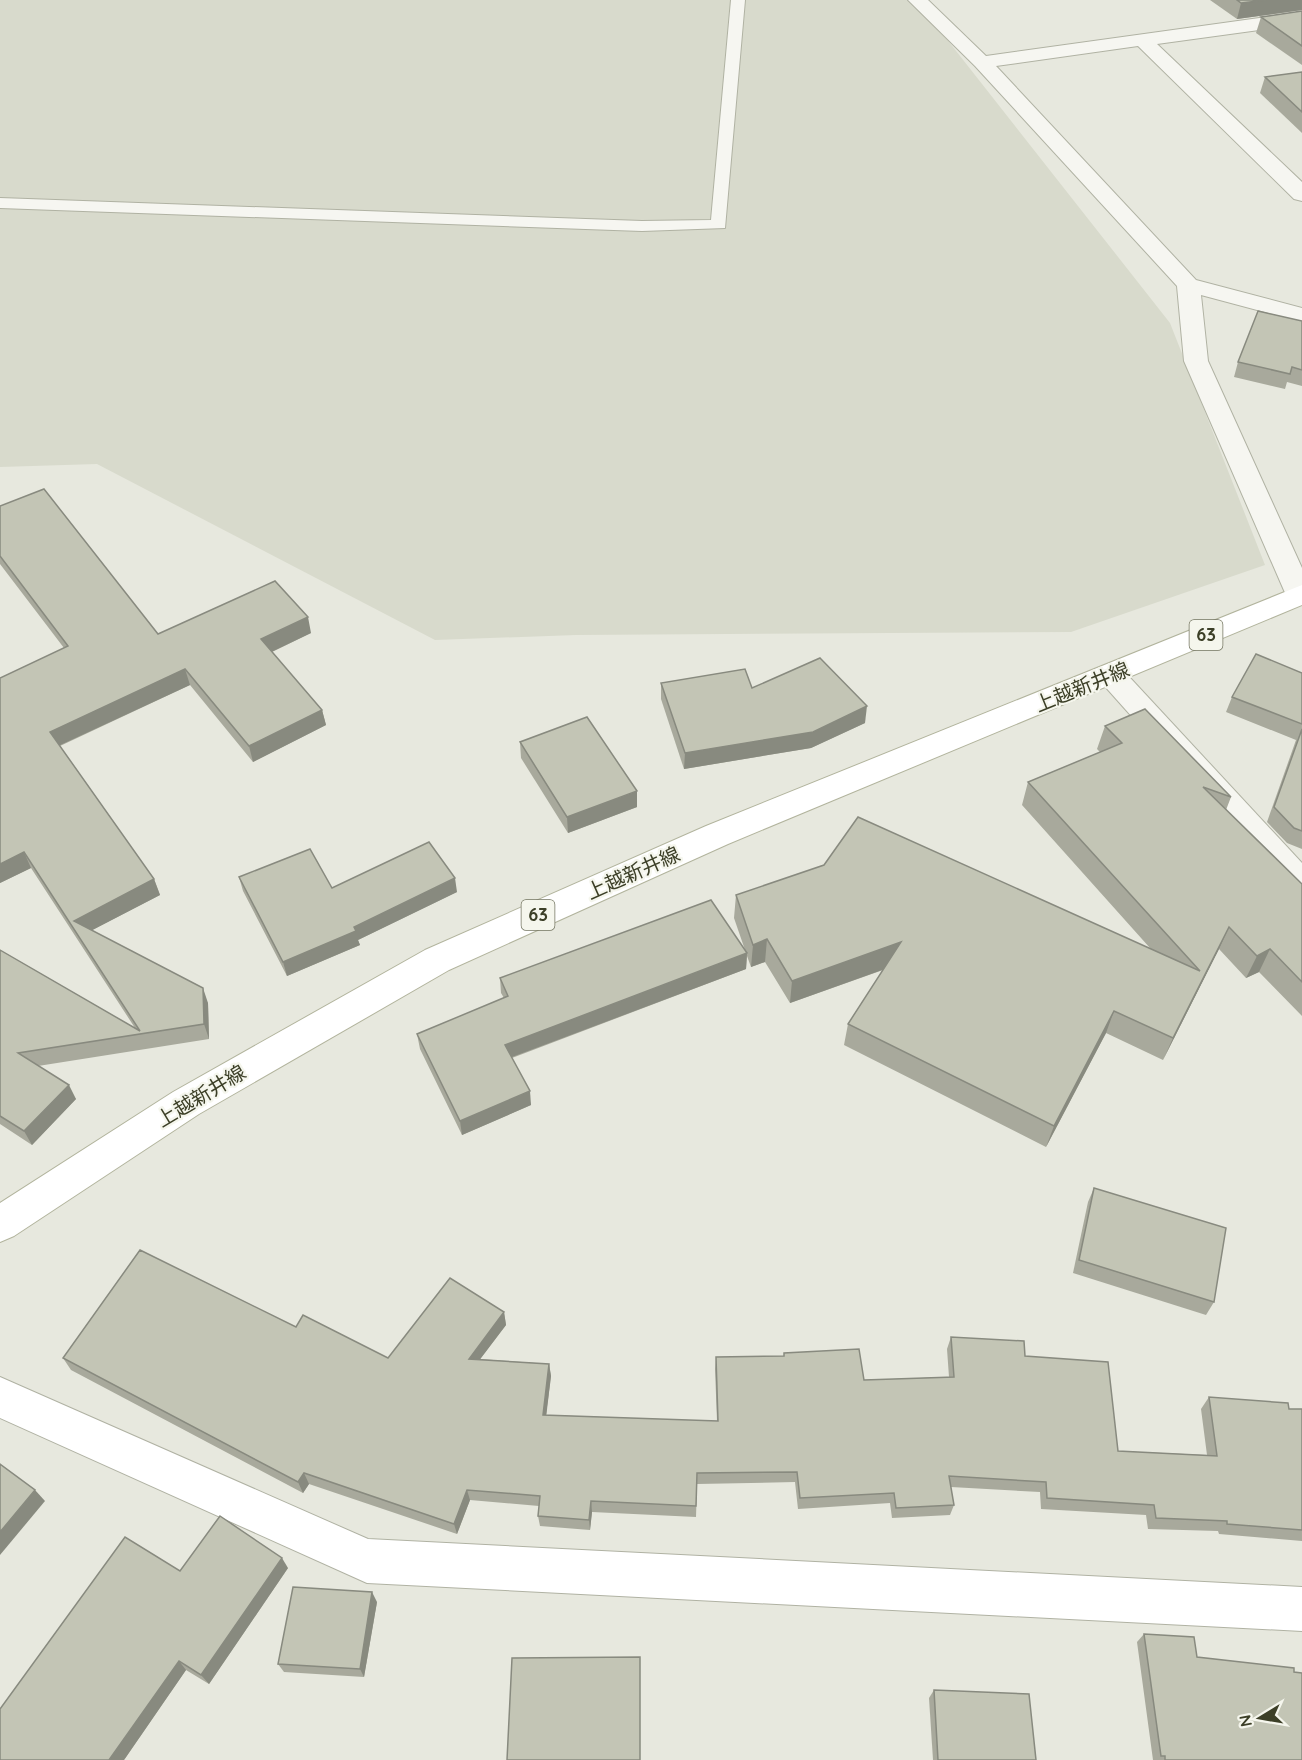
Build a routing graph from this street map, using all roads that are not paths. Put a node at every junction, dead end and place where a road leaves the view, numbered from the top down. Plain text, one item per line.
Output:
1 (738, 0) edge
2 (917, 0) edge
3 (1302, 18) edge
4 (1142, 40) junction
5 (982, 62) junction
6 (1302, 194) edge
7 (0, 203) edge
8 (1188, 285) junction
9 (1302, 315) edge
10 (1301, 594) edge
11 (1111, 675) junction
12 (1302, 885) edge
13 (0, 1224) edge
14 (0, 1397) edge
15 (1302, 1609) edge

1 - 7 lane
2 - 5 street
3 - 4 street
4 - 5 street
4 - 6 street
5 - 8 street
8 - 9 street
8 - 10 street
10 - 11 main road, 上越新井線 / 63
11 - 12 street
11 - 13 main road, 上越新井線 / 63
14 - 15 main road

